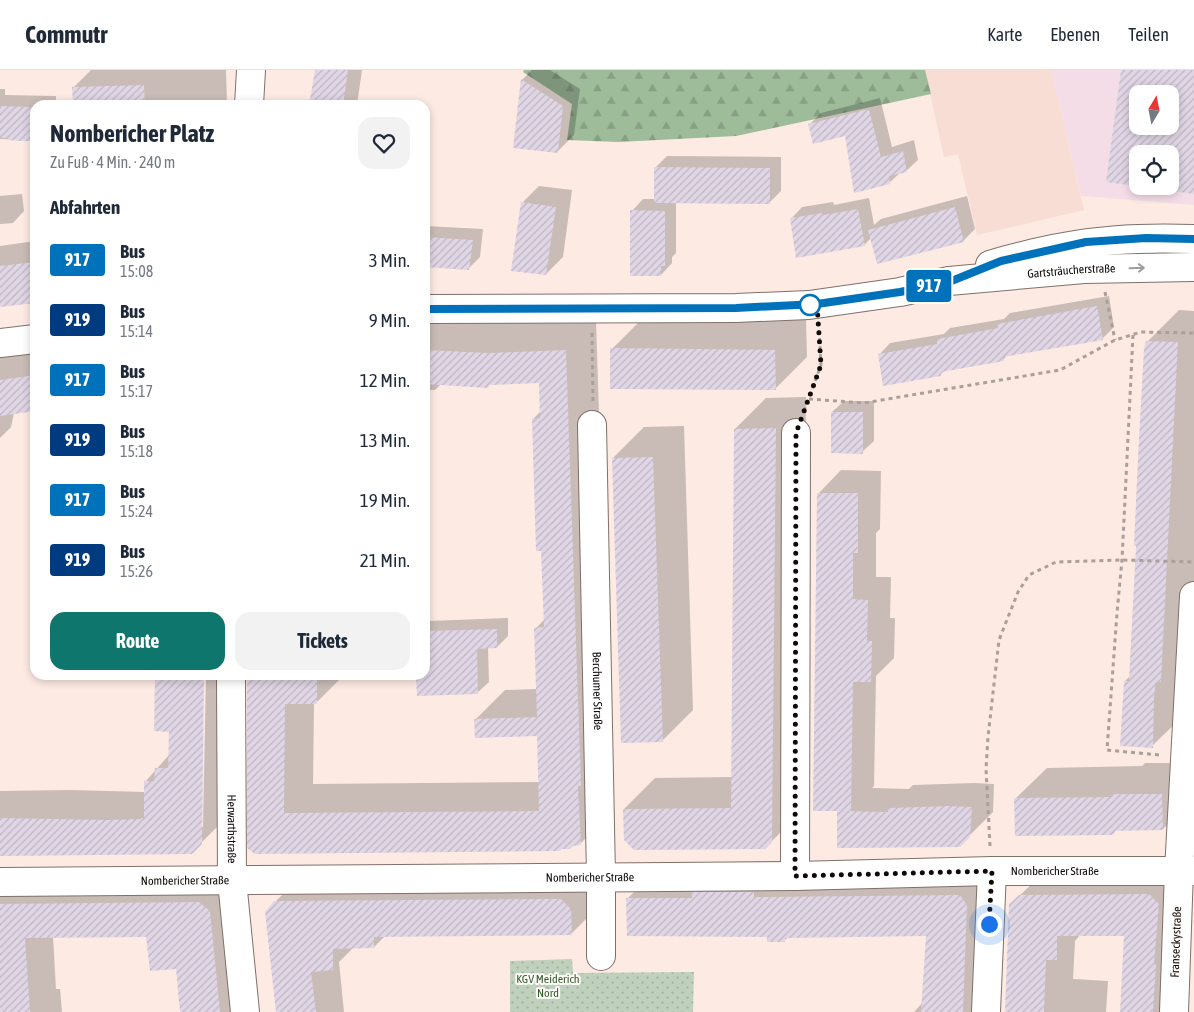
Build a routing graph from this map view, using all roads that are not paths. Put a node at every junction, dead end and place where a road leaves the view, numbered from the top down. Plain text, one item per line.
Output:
1 (251, 70) edge
2 (248, 100) edge
3 (1194, 239) edge
4 (1194, 267) edge
5 (949, 282) junction
6 (430, 309) edge
7 (30, 340) edge
8 (0, 343) edge
9 (592, 426) road end
10 (796, 433) road end
11 (1194, 596) edge
12 (231, 680) edge
13 (992, 871) junction
14 (1187, 871) edge
15 (601, 876) junction
16 (795, 876) junction
17 (232, 881) junction
18 (0, 882) edge
19 (601, 956) dead end
20 (245, 1012) edge
21 (986, 1012) edge
22 (1174, 1012) edge

1 - 2 street
3 - 5 street, Gartsträucherstraße
5 -> 4 street, Gartsträucherstraße
5 - 6 street, Gartsträucherstraße
7 - 8 street
9 - 15 street, Berchumer Straße
10 - 16 street
11 - 14 street, Franseckystraße
12 - 17 street, Herwarthstraße
13 - 14 street, Nombericher Straße
13 - 16 street, Nombericher Straße
13 - 21 street
14 - 22 street, Franseckystraße
15 - 16 street, Nombericher Straße
15 - 17 street, Nombericher Straße
15 - 19 street, Berchumer Straße
17 - 18 street, Nombericher Straße
17 - 20 street, Herwarthstraße

